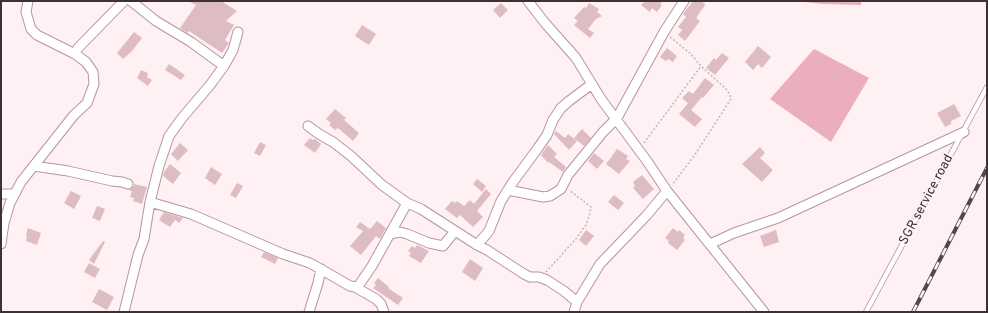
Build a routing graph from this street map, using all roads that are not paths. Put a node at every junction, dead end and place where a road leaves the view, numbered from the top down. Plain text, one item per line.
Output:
1 (28, 1) edge
2 (124, 1) edge
3 (131, 1) edge
4 (528, 1) edge
5 (684, 1) edge
6 (238, 32) dead end
7 (75, 54) junction
8 (224, 66) junction
9 (592, 84) junction
10 (987, 87) edge
11 (617, 118) junction
12 (308, 126) dead end
13 (964, 132) junction
14 (34, 166) junction
15 (128, 184) dead end
16 (508, 190) junction
17 (668, 191) junction
18 (1, 194) edge
19 (14, 194) junction
20 (150, 202) junction
21 (407, 203) junction
22 (455, 231) junction
23 (390, 234) junction
24 (1, 244) edge
25 (710, 244) junction
26 (477, 245) junction
27 (321, 269) junction
28 (355, 287) junction
29 (577, 302) junction
30 (124, 312) edge
31 (309, 312) edge
32 (384, 312) edge
33 (574, 312) edge
34 (764, 312) edge
35 (866, 312) edge

1 - 7 street
2 - 7 street
3 - 8 street
4 - 9 street
5 - 11 street
6 - 8 street
7 - 14 street
8 - 20 street
9 - 11 street
9 - 16 street
10 - 13 lane, SGR service road
11 - 16 street
11 - 17 street
12 - 21 street
13 - 25 street
13 - 35 lane, SGR service road
14 - 15 street
14 - 19 street
16 - 26 street
17 - 25 street
17 - 29 street
18 - 19 street
19 - 24 street
20 - 27 street
20 - 30 street
21 - 22 street
21 - 23 street
22 - 23 street
22 - 26 street
23 - 28 street
25 - 34 street
26 - 29 street
27 - 28 street
27 - 31 street
28 - 32 street
29 - 33 street

